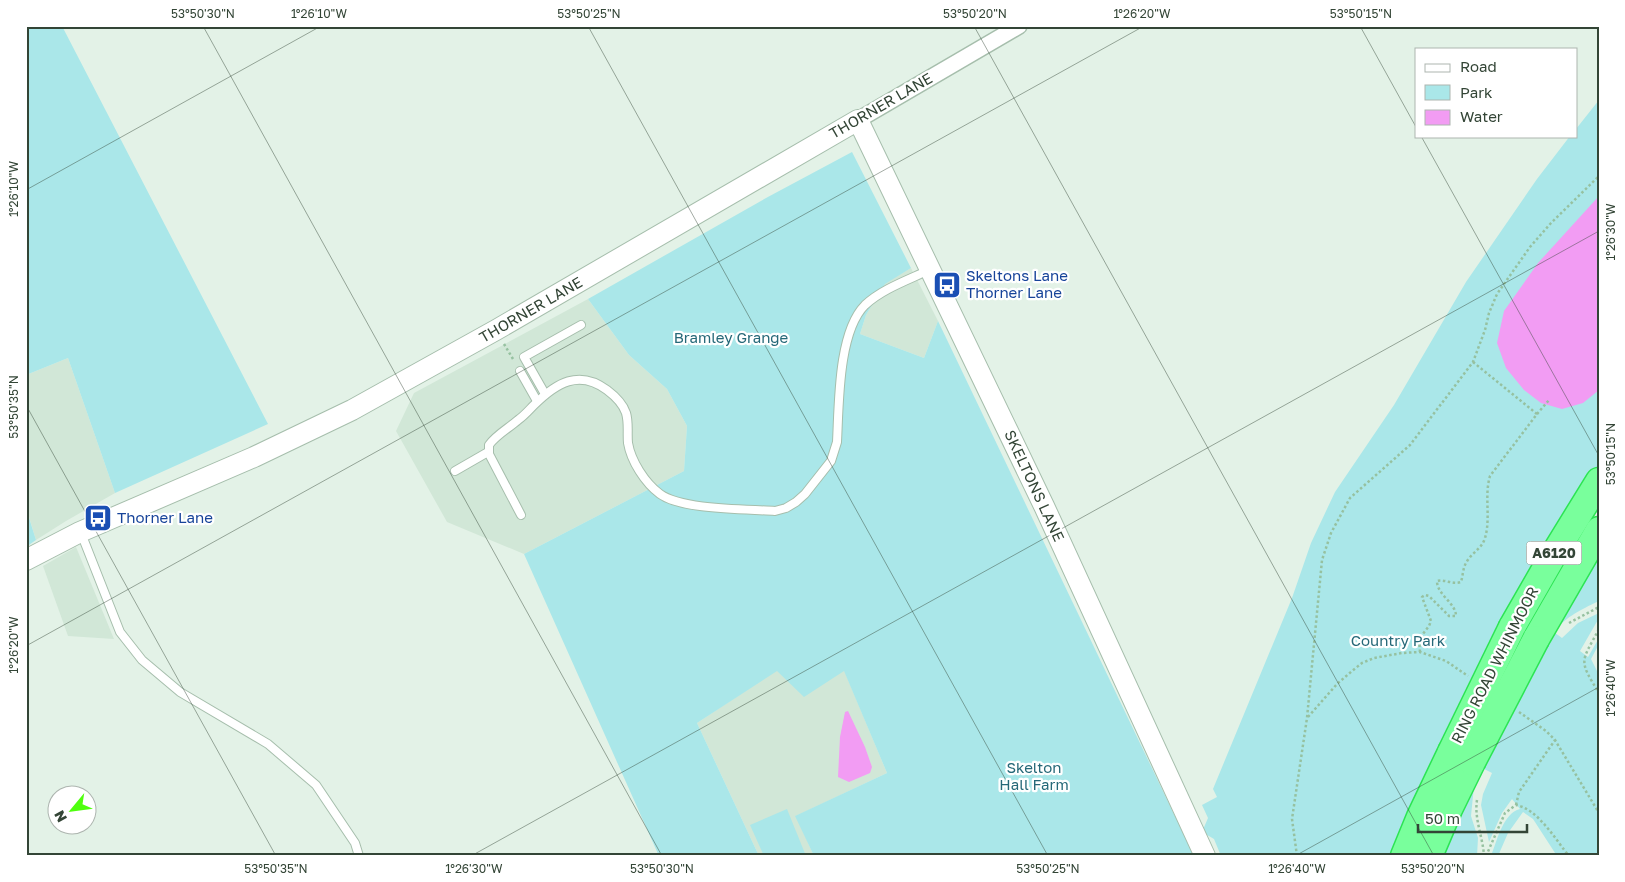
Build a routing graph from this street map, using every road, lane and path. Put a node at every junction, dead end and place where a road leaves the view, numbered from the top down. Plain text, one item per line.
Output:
1 (1019, 26) edge
2 (858, 120) junction
3 (1599, 176) edge
4 (930, 269) junction
5 (580, 326) dead end
6 (496, 330) junction
7 (1473, 362) junction
8 (520, 371) joint
9 (545, 394) junction
10 (1549, 400) dead end
11 (537, 402) junction
12 (1537, 414) junction
13 (488, 452) junction
14 (455, 471) dead end
15 (1599, 481) edge
16 (522, 515) dead end
17 (1599, 530) edge
18 (80, 532) junction
19 (26, 560) edge
20 (1599, 607) edge
21 (1564, 628) dead end
22 (1599, 629) edge
23 (1420, 652) junction
24 (1474, 680) dead end
25 (1599, 693) edge
26 (1516, 710) dead end
27 (1307, 718) junction
28 (1555, 740) junction
29 (1461, 757) junction
30 (1478, 793) dead end
31 (1516, 805) junction
32 (1599, 813) edge
33 (359, 856) edge
34 (1205, 856) edge
35 (1297, 856) edge
36 (1404, 856) edge
37 (1429, 856) edge
38 (1485, 856) edge
39 (1569, 856) edge

1 - 2 street, THORNER LANE
2 - 4 street, SKELTONS LANE
2 - 6 street, THORNER LANE
3 - 7 path
4 - 9 lane
4 - 34 street, SKELTONS LANE
5 - 9 lane
6 - 8 path
6 - 18 street, THORNER LANE
7 - 12 path
7 - 27 path
8 - 11 lane
9 - 11 lane
10 - 12 path
11 - 13 lane
12 - 23 path
13 - 14 lane
13 - 16 lane
15 - 29 highway, RING ROAD WHINMOOR / A6120, bridge
17 - 29 highway, RING ROAD WHINMOOR / A6120, bridge
18 - 19 street, THORNER LANE
18 - 33 lane
20 - 21 path
22 - 25 path
23 - 24 path
23 - 27 path
26 - 28 path
27 - 35 path
28 - 31 path
28 - 32 path
29 - 36 highway, RING ROAD WHINMOOR / A6120
29 - 37 highway, RING ROAD WHINMOOR / A6120
30 - 38 path
31 - 38 path
31 - 39 path

